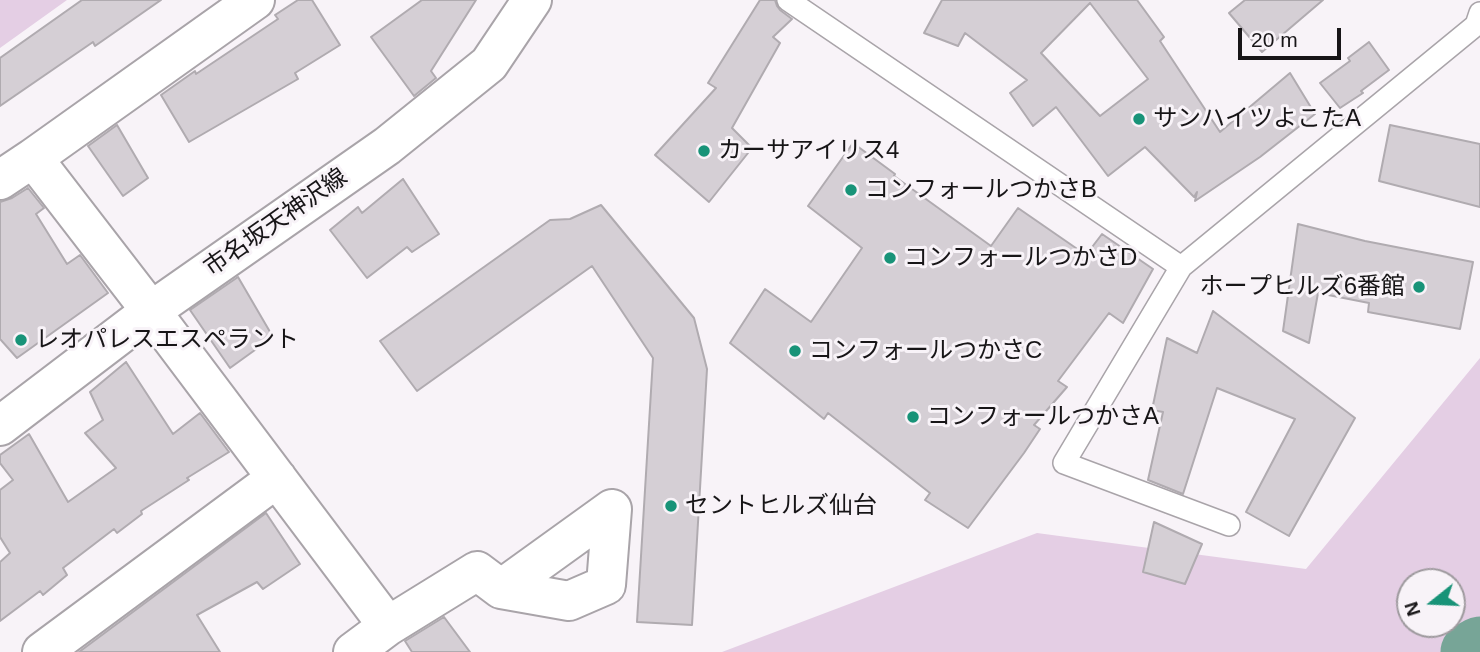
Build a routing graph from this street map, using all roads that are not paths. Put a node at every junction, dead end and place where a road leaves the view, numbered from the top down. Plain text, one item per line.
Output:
1 (255, 0) edge
2 (532, 0) edge
3 (788, 0) edge
4 (1480, 13) edge
5 (33, 158) junction
6 (0, 180) edge
7 (1181, 267) junction
8 (151, 311) junction
9 (0, 426) edge
10 (277, 478) junction
11 (1229, 525) dead end
12 (501, 589) dead end
13 (388, 626) junction
14 (42, 652) edge
15 (353, 652) edge

1 - 5 street
2 - 8 street, 市名坂天神沢線
3 - 7 lane
4 - 7 lane
5 - 6 street
5 - 8 street
7 - 11 lane
8 - 9 street, 市名坂天神沢線
8 - 10 street
10 - 13 street
10 - 14 street
12 - 13 street
13 - 15 street

